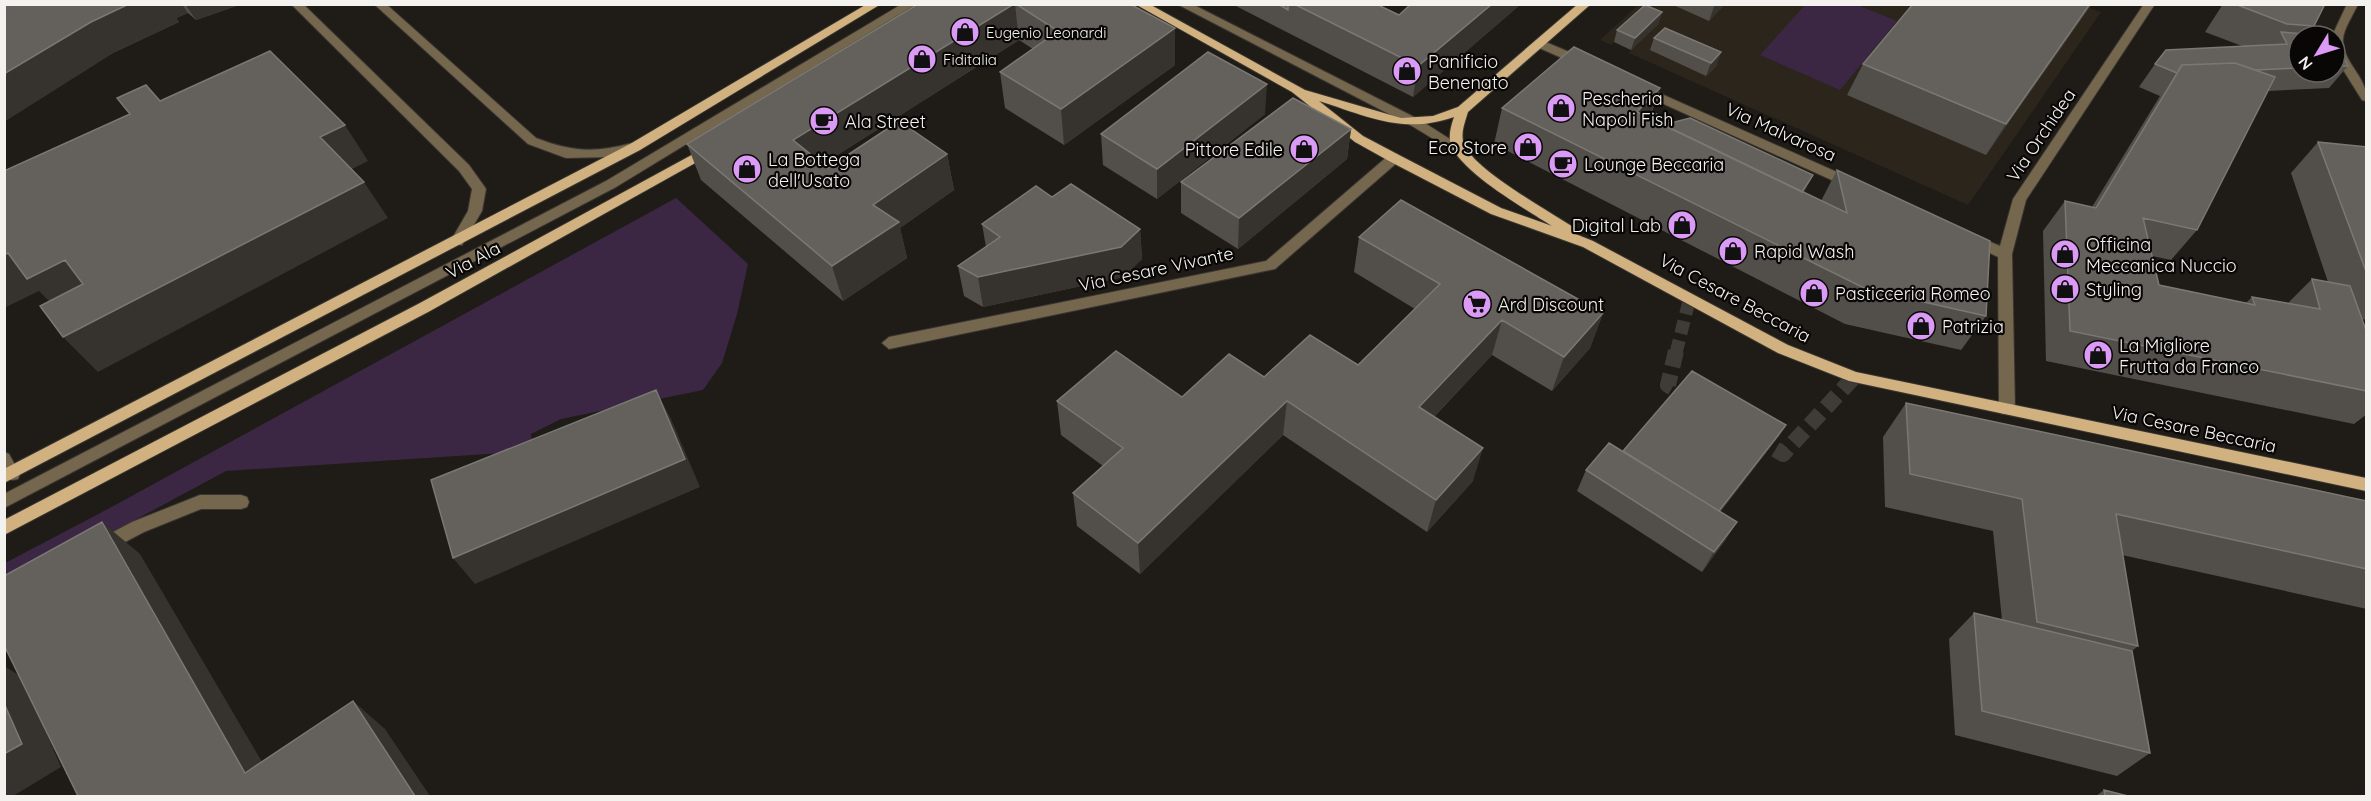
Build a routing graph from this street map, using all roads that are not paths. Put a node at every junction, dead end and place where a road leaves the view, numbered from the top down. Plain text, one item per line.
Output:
1 (296, 4) edge
2 (379, 4) edge
3 (876, 4) edge
4 (911, 4) edge
5 (1130, 4) edge
6 (1140, 4) edge
7 (1182, 4) edge
8 (1586, 4) edge
9 (2150, 4) edge
10 (2353, 4) edge
11 (1152, 13) junction
12 (1541, 44) junction
13 (1601, 71) edge
14 (1632, 85) edge
15 (1296, 89) junction
16 (2367, 97) edge
17 (1462, 110) junction
18 (1416, 123) junction
19 (719, 143) edge
20 (635, 147) junction
21 (1458, 147) junction
22 (1394, 158) junction
23 (1865, 190) edge
24 (1962, 234) edge
25 (458, 242) junction
26 (1588, 244) junction
27 (2005, 254) junction
28 (889, 344) dead end
29 (2007, 410) junction
30 (4, 458) edge
31 (8, 475) edge
32 (2367, 485) edge
33 (4, 502) edge
34 (241, 502) dead end
35 (4, 528) edge
36 (86, 555) edge

1 - 25 street
2 - 20 street
3 - 20 main road, Via Ala
4 - 33 street
5 - 11 main road
6 - 11 main road, Via Cesare Beccaria
7 - 18 street
8 - 12 main road
9 - 27 street, Via Orchidea
10 - 16 street
11 - 15 main road, Via Cesare Beccaria
12 - 13 street
12 - 17 main road
14 - 23 street, Via Malvarosa
15 - 18 main road
15 - 22 main road, Via Cesare Beccaria
17 - 18 main road
17 - 21 main road
18 - 21 street
19 - 35 main road, Via Ala
20 - 25 main road, Via Ala
21 - 26 main road
22 - 26 main road, Via Cesare Beccaria
22 - 28 street, Via Cesare Vivante
24 - 27 street
25 - 31 main road, Via Ala
26 - 29 main road, Via Cesare Beccaria
27 - 29 street, Via Orchidea
29 - 32 main road, Via Cesare Beccaria
30 - 31 street
34 - 36 street

